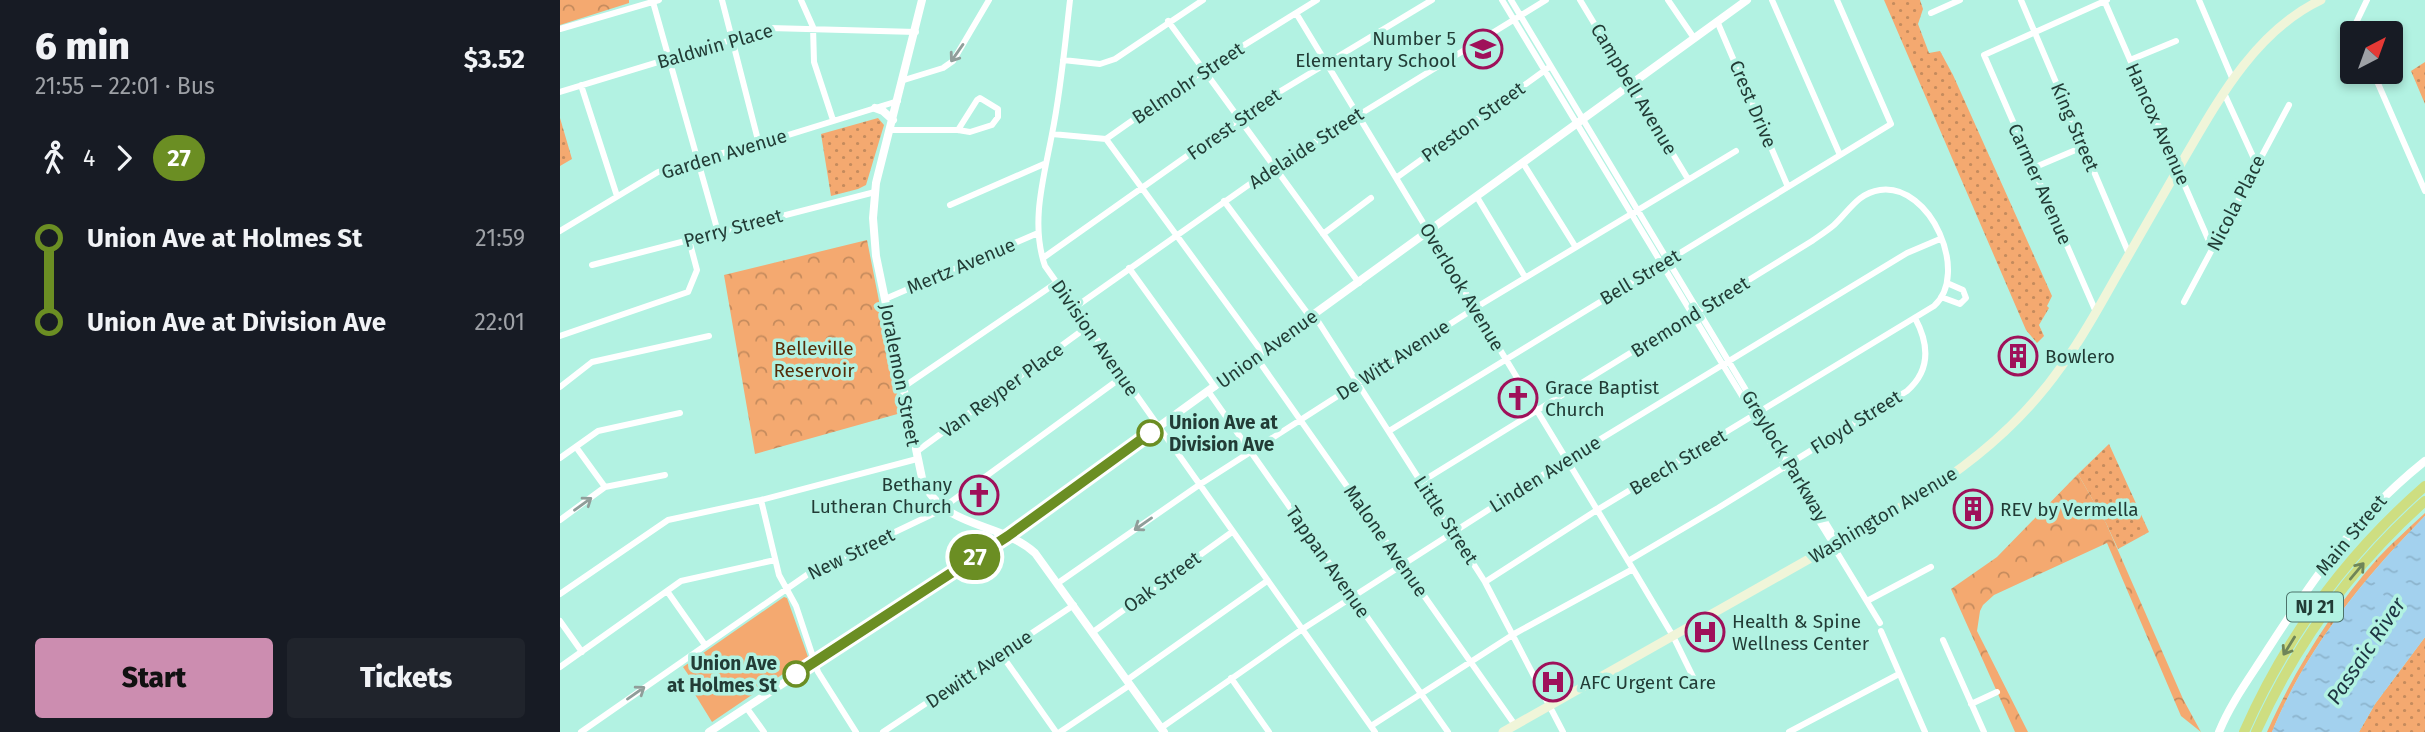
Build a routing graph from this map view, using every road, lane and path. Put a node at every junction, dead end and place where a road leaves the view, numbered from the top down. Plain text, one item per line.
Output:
1 (722, 0) edge
2 (801, 0) edge
3 (922, 0) edge
4 (989, 0) edge
5 (1070, 0) edge
6 (1203, 0) edge
7 (1317, 0) edge
8 (1432, 0) edge
9 (1502, 0) edge
10 (1511, 0) edge
11 (1546, 0) edge
12 (1580, 0) edge
13 (1668, 0) edge
14 (1772, 0) edge
15 (1837, 0) edge
16 (1960, 0) edge
17 (2021, 0) edge
18 (2105, 0) edge
19 (2199, 0) edge
20 (2322, 0) edge
21 (2367, 0) edge
22 (656, 1) edge
23 (1741, 2) edge
24 (1296, 13) junction
25 (1931, 13) dead end
26 (1517, 17) junction
27 (1168, 21) junction
28 (2356, 21) edge
29 (1717, 22) junction
30 (813, 27) junction
31 (560, 29) edge
32 (916, 32) junction
33 (2034, 32) junction
34 (1694, 38) junction
35 (733, 39) junction
36 (2176, 41) dead end
37 (670, 58) junction
38 (1063, 60) junction
39 (2130, 60) junction
40 (1325, 64) junction
41 (1548, 68) junction
42 (1203, 70) junction
43 (904, 80) junction
44 (2233, 80) junction
45 (2378, 84) edge
46 (581, 85) junction
47 (1632, 85) junction
48 (560, 92) edge
49 (2224, 93) junction
50 (898, 101) junction
51 (2288, 105) dead end
52 (875, 108) junction
53 (1357, 115) junction
54 (1239, 119) junction
55 (833, 120) junction
56 (893, 120) junction
57 (1580, 121) junction
58 (890, 130) junction
59 (958, 130) junction
60 (1052, 134) junction
61 (1106, 139) junction
62 (759, 145) junction
63 (2085, 146) junction
64 (1736, 151) dead end
65 (1840, 155) junction
66 (699, 159) junction
67 (1523, 163) junction
68 (2256, 163) junction
69 (1044, 164) junction
70 (1274, 167) junction
71 (2033, 168) junction
72 (2177, 170) junction
73 (1396, 178) junction
74 (1688, 179) junction
75 (1142, 187) junction
76 (1788, 187) junction
77 (2425, 191) edge
78 (874, 192) junction
79 (617, 196) junction
80 (1477, 197) junction
81 (1371, 198) dead end
82 (1224, 201) junction
83 (950, 205) dead end
84 (1634, 211) junction
85 (560, 231) edge
86 (718, 232) junction
87 (1429, 232) junction
88 (1038, 233) junction
89 (1323, 234) junction
90 (1177, 235) junction
91 (1940, 239) junction
92 (689, 240) junction
93 (1574, 246) junction
94 (2212, 248) junction
95 (2129, 254) junction
96 (1043, 258) junction
97 (1665, 263) junction
98 (592, 265) dead end
99 (1129, 268) junction
100 (1525, 277) junction
101 (1056, 283) junction
102 (1359, 283) junction
103 (1947, 283) junction
104 (1941, 298) junction
105 (885, 299) junction
106 (2184, 302) dead end
107 (1074, 308) junction
108 (1475, 308) junction
109 (2096, 312) junction
110 (1696, 314) junction
111 (1312, 317) junction
112 (1914, 318) junction
113 (1087, 327) junction
114 (560, 336) edge
115 (709, 336) dead end
116 (1259, 354) junction
117 (1505, 359) junction
118 (1726, 363) junction
119 (1122, 377) junction
120 (1357, 383) junction
121 (560, 387) edge
122 (902, 388) junction
123 (1211, 389) junction
124 (1536, 411) junction
125 (680, 413) dead end
126 (1757, 414) junction
127 (1301, 419) junction
128 (1158, 427) junction
129 (1389, 431) junction
130 (576, 447) junction
131 (1250, 452) junction
132 (917, 456) junction
133 (560, 458) edge
134 (1566, 460) junction
135 (2425, 461) edge
136 (1788, 465) junction
137 (665, 475) dead end
138 (1421, 482) junction
139 (1199, 485) junction
140 (2425, 485) edge
141 (605, 487) junction
142 (761, 500) junction
143 (2425, 500) edge
144 (942, 508) junction
145 (1597, 510) junction
146 (560, 520) edge
147 (1232, 532) junction
148 (1454, 532) junction
149 (1008, 536) junction
150 (1835, 545) junction
151 (775, 560) junction
152 (1628, 561) junction
153 (1403, 565) junction
154 (1931, 567) dead end
155 (1633, 569) junction
156 (1267, 581) junction
157 (1486, 582) junction
158 (1058, 583) junction
159 (786, 589) junction
160 (667, 591) junction
161 (560, 594) edge
162 (1353, 596) junction
163 (1867, 601) junction
164 (1074, 606) junction
165 (560, 621) edge
166 (1880, 623) dead end
167 (1301, 630) junction
168 (1881, 631) dead end
169 (1093, 632) junction
170 (1514, 634) junction
171 (1673, 636) junction
172 (1943, 640) dead end
173 (705, 645) junction
174 (582, 652) junction
175 (1001, 654) junction
176 (814, 662) junction
177 (1471, 662) junction
178 (560, 667) edge
179 (1899, 674) junction
180 (1231, 678) junction
181 (1129, 682) junction
182 (1699, 689) dead end
183 (1997, 692) dead end
184 (1421, 694) junction
185 (1971, 704) junction
186 (1550, 705) junction
187 (746, 707) junction
188 (1515, 725) junction
189 (1373, 729) edge
190 (1163, 730) edge
191 (581, 732) edge
192 (709, 732) edge
193 (764, 732) edge
194 (856, 732) edge
195 (883, 732) edge
196 (1058, 732) edge
197 (1269, 732) edge
198 (1448, 732) edge
199 (1503, 732) edge
200 (1563, 732) edge
201 (1789, 732) edge
202 (1926, 732) edge
203 (1984, 732) edge
204 (2219, 732) edge
205 (2244, 732) edge
206 (2256, 732) edge

1 - 35 street
2 - 30 street
3 - 32 street, Joralemon Street
4 -> 43 street
5 - 38 street, Division Avenue
6 - 27 street
7 - 24 street, Belmohr Street
8 - 40 street, Forest Street
9 - 26 street, Greylock Parkway
10 - 26 street, Greylock Parkway
11 - 26 street, Adelaide Street
12 - 47 street, Campbell Avenue
13 - 34 street
14 - 65 street
15 - 65 street, Bell Street
16 - 25 street
17 - 33 street, King Street
18 - 33 street
18 - 39 street, Hancox Avenue
19 - 44 street
20 - 44 main road, Washington Avenue
21 - 28 street
22 - 31 street
22 - 37 street
23 - 29 street, Union Avenue
24 - 40 street, Overlook Avenue
24 - 42 street, Belmohr Street
26 - 41 street, Greylock Parkway
26 - 53 street, Adelaide Street
27 - 38 street
27 - 42 street
29 - 34 street, Union Avenue
29 - 76 street, Crest Drive
30 - 32 street, Baldwin Place
30 - 35 street, Baldwin Place
30 - 55 street
32 - 43 street, Joralemon Street
33 - 63 street, King Street
33 - 71 street, Carmer Avenue
34 - 47 street, Union Avenue
35 - 37 street, Baldwin Place
35 - 62 street
36 - 39 street
37 - 46 street, Baldwin Place
37 - 66 street
38 - 60 street, Division Avenue
39 - 72 street, Hancox Avenue
40 - 53 street, Overlook Avenue
40 - 54 street, Forest Street
41 - 57 street, Greylock Parkway
41 - 73 street, Preston Street
42 - 54 street
42 - 61 street, Belmohr Street
43 - 50 street, Joralemon Street
44 - 49 main road, Washington Avenue
45 - 77 street
46 - 48 street, Baldwin Place
46 - 79 street
47 - 57 street, Union Avenue
47 - 74 street, Campbell Avenue
49 - 68 street
49 - 72 main road, Washington Avenue
50 - 52 street, Garden Avenue
50 - 56 street, Joralemon Street
51 - 68 street, Nicola Place
52 - 55 street, Garden Avenue
52 - 56 street
53 - 70 street, Adelaide Street
53 - 73 street, Overlook Avenue
54 - 70 street
54 - 75 street, Forest Street
55 - 62 street, Garden Avenue
56 - 58 street, Joralemon Street
57 - 67 street, Union Avenue
57 - 84 street, Greylock Parkway
58 - 59 street
58 - 78 street, Joralemon Street
59 - 59 street
60 - 61 street
60 - 69 street, Division Avenue
61 - 75 street, Malone Avenue
62 - 66 street, Garden Avenue
63 - 71 street
63 - 95 street, King Street
64 - 74 street, De Witt Avenue
65 - 76 street, Bell Street
66 - 79 street, Garden Avenue
66 - 86 street
67 - 80 street, Union Avenue
67 - 93 street
68 - 94 street, Nicola Place
69 - 83 street
69 - 88 street, Division Avenue
70 - 82 street, Adelaide Street
70 - 89 street
71 - 109 street, Carmer Avenue
72 - 94 street, Hancox Avenue
72 - 95 main road, Washington Avenue
73 - 87 street, Overlook Avenue
74 - 84 street, De Witt Avenue
75 - 90 street, Malone Avenue
75 - 96 street, Forest Street
76 - 97 street, Bell Street
78 - 86 street, Perry Street
78 - 105 street, Joralemon Street
79 - 85 street, Garden Avenue
80 - 87 street, Union Avenue
80 - 100 street
81 - 89 street
82 - 90 street, Adelaide Street
82 - 111 street, Little Street
84 - 93 street, De Witt Avenue
84 - 97 street, Greylock Parkway
86 - 92 street, Perry Street
87 - 102 street, Union Avenue
87 - 108 street, Overlook Avenue
88 - 96 street, Division Avenue
88 - 105 street, Mertz Avenue
89 - 102 street
90 - 99 street, Adelaide Street
90 - 116 street, Malone Avenue
91 - 103 street, Beech Street
91 - 110 street, Bremond Street
91 - 118 street, Linden Avenue
92 - 98 street, Perry Street
92 - 114 street
93 - 100 street, De Witt Avenue
94 - 106 street, Nicola Place
95 - 109 main road, Washington Avenue
96 - 101 street, Division Avenue
97 - 110 street, Greylock Parkway
97 - 117 street, Bell Street
99 - 107 street, Adelaide Street
99 - 123 street, Tappan Avenue
100 - 108 street, De Witt Avenue
101 - 107 street, Division Avenue
101 - 122 street
102 - 111 street, Union Avenue
103 - 104 street, Beech Street
103 - 104 street, Beech Street
104 - 112 street, Beech Street
105 - 122 street, Joralemon Street
107 - 113 street, Division Avenue
108 - 117 street, Overlook Avenue
108 - 120 street, De Witt Avenue
109 - 150 main road, Washington Avenue
110 - 118 street, Greylock Parkway
110 - 124 street, Bremond Street
111 - 116 street, Union Avenue
111 - 120 street, Little Street
112 - 126 street, Beech Street
112 - 136 street, Floyd Street
113 - 119 street, Division Avenue
113 - 132 street, Van Reyper Place
115 - 121 street
116 - 123 street, Union Avenue
116 - 127 street, Malone Avenue
117 - 124 street, Overlook Avenue
117 - 129 street, Bell Street
118 - 126 street, Greylock Parkway
118 - 134 street, Linden Avenue
119 - 128 street, Division Avenue
119 - 144 street, New Street
120 - 127 street, De Witt Avenue
120 - 129 street, Little Street
122 - 132 street, Joralemon Street
123 - 128 street, Union Avenue
123 - 131 street, Tappan Avenue
124 - 134 street, Overlook Avenue
124 - 138 street, Bremond Street
125 - 130 street
126 - 136 street, Greylock Parkway
126 - 145 street, Beech Street
127 - 131 street, De Witt Avenue
127 - 153 street, Malone Avenue
128 - 139 street, Division Avenue
128 - 149 street, Union Avenue
129 - 138 street, Little Street
130 - 133 street
130 - 141 street
131 - 139 street, De Witt Avenue
131 - 162 street, Tappan Avenue
132 - 142 street
132 - 144 street, Joralemon Street
134 - 145 street, Overlook Avenue
134 - 148 street, Linden Avenue
135 - 204 street, Main Street
136 - 150 street, Greylock Parkway
136 - 152 street, Floyd Street
137 - 141 street
138 - 148 street, Little Street
139 - 147 street, Division Avenue
139 -> 158 street, De Witt Avenue
140 -> 205 highway, NJ 21
146 -> 141 street
142 - 151 street
142 - 161 street
206 -> 143 highway, NJ 21
144 - 149 street
144 - 159 street, New Street
145 - 152 street, Overlook Avenue
145 - 157 street, Beech Street
147 - 156 street, Division Avenue
147 - 169 street, Oak Street
148 - 153 street, Linden Avenue
148 - 157 street, Little Street
149 - 158 street
149 - 176 street, Union Avenue
150 - 163 street, Greylock Parkway
150 - 171 main road, Washington Avenue
151 - 159 street
151 - 160 street
152 - 155 street, Overlook Avenue
153 - 162 street, Linden Avenue
153 - 177 street, Malone Avenue
154 - 163 street
155 - 170 street
155 - 171 street
156 - 167 street, Division Avenue
156 - 181 street
157 - 170 street, Little Street
158 - 164 street
159 - 173 street, New Street
159 - 176 street
160 - 173 street
160 - 174 street
162 - 167 street, Linden Avenue
162 - 184 street, Tappan Avenue
163 - 166 street, Greylock Parkway
164 - 169 street
164 - 175 street, Dewitt Avenue
165 - 174 street
167 - 180 street, Linden Avenue
167 - 189 street, Division Avenue
168 - 179 street
169 - 181 street
170 - 177 street
170 - 186 street, Little Street
171 - 182 street
171 - 186 main road, Washington Avenue
172 - 185 street
191 -> 173 street, New Street
174 - 178 street
175 - 195 street, Dewitt Avenue
175 - 196 street
176 - 187 street, Union Avenue
176 - 194 street
177 - 184 street
177 - 188 street, Malone Avenue
179 - 201 street
179 - 202 street
180 - 190 street, Linden Avenue
180 - 197 street
181 - 190 street
181 - 196 street
183 - 185 street
184 - 189 street
184 - 198 street, Tappan Avenue
185 - 203 street
186 - 188 main road, Washington Avenue
186 - 200 street, Little Street
187 - 192 street, Union Avenue
187 - 193 street
188 - 199 main road, Washington Avenue

